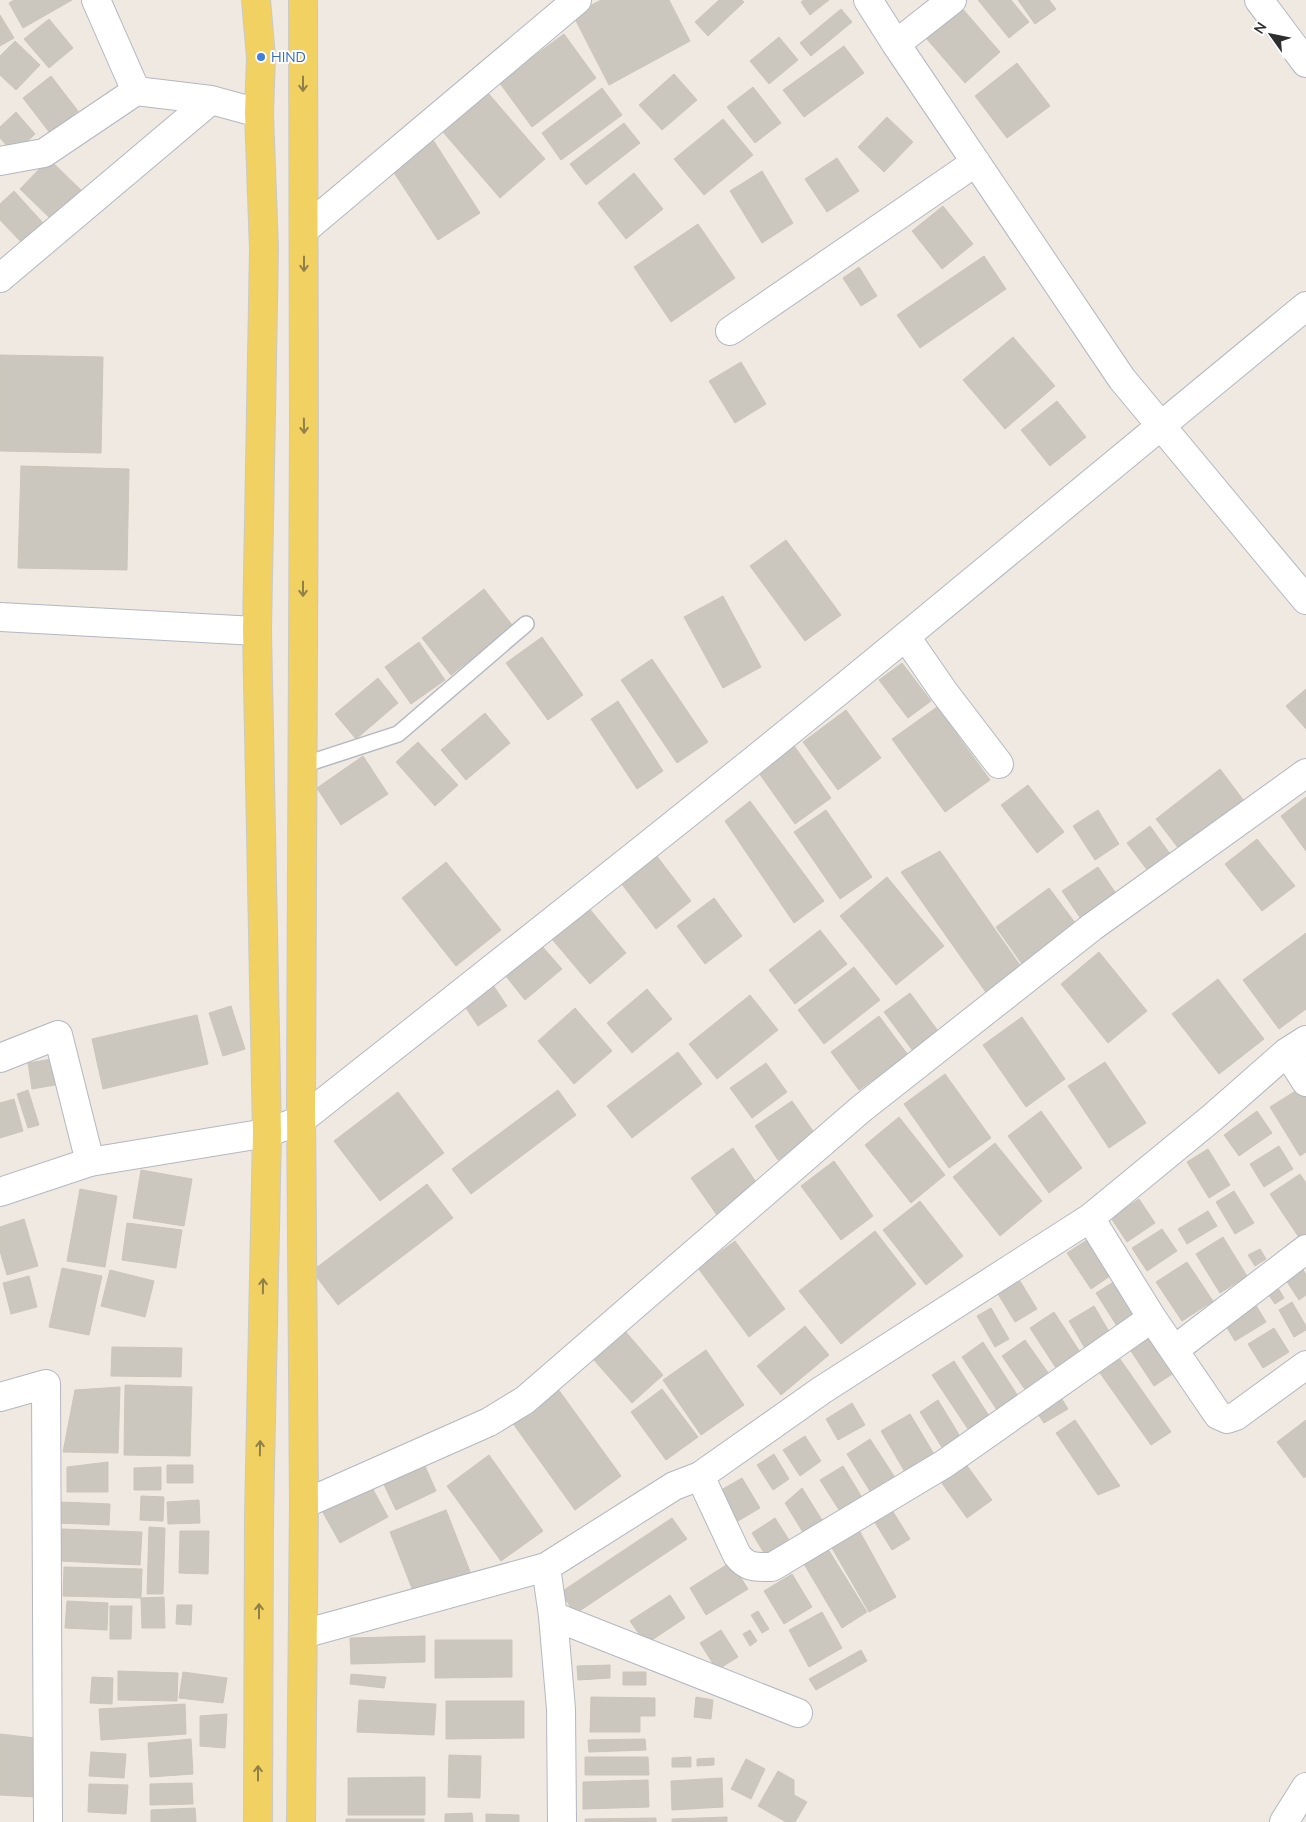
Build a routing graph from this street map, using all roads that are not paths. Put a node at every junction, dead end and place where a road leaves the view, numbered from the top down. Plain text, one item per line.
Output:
1 (96, 0) edge
2 (256, 0) edge
3 (303, 0) edge
4 (576, 0) edge
5 (868, 0) edge
6 (952, 0) edge
7 (1259, 0) edge
8 (896, 44) junction
9 (1306, 63) edge
10 (136, 91) junction
11 (211, 100) junction
12 (259, 113) junction
13 (0, 161) edge
14 (976, 162) junction
15 (304, 230) junction
16 (0, 278) edge
17 (1306, 306) edge
18 (730, 331) dead end
19 (1160, 425) junction
20 (1306, 600) edge
21 (0, 617) edge
22 (526, 624) dead end
23 (257, 631) junction
24 (906, 637) junction
25 (999, 764) dead end
26 (303, 765) junction
27 (1306, 773) edge
28 (1296, 1046) edge
29 (0, 1058) edge
30 (1306, 1082) edge
31 (301, 1120) junction
32 (267, 1134) junction
33 (90, 1162) junction
34 (0, 1192) edge
35 (1090, 1218) junction
36 (1306, 1249) edge
37 (1152, 1318) junction
38 (1174, 1350) junction
39 (1306, 1365) edge
40 (0, 1397) edge
41 (700, 1476) junction
42 (304, 1504) junction
43 (546, 1567) junction
44 (553, 1616) junction
45 (303, 1634) junction
46 (798, 1713) dead end
47 (1306, 1787) edge
48 (48, 1822) edge
49 (258, 1822) edge
50 (300, 1822) edge
51 (562, 1822) edge
52 (1284, 1822) edge

1 - 10 street
2 - 12 main road
3 -> 15 main road
4 - 15 street
5 - 8 street
6 - 8 street
7 - 9 street
8 - 14 street
10 - 11 street
10 - 13 street
11 - 12 street
11 - 16 street
12 - 23 main road
14 - 18 street
14 - 19 street
15 -> 26 main road
17 - 19 street
19 - 20 street
19 - 24 street
21 - 23 street
22 - 26 lane
23 - 32 main road
24 - 25 street
24 - 31 street
26 - 31 main road
27 - 42 street
28 - 30 street
28 - 35 street
29 - 33 street
31 - 32 street
31 - 42 main road
32 - 33 street
49 -> 32 main road
33 - 34 street
35 - 37 street
35 - 41 street
36 - 38 street
37 - 38 street
37 - 41 street
38 - 39 street
40 - 48 street
41 - 43 street
42 - 45 main road
43 - 44 street
43 - 45 street
44 - 46 street
44 - 51 street
45 - 50 main road
47 - 52 street

